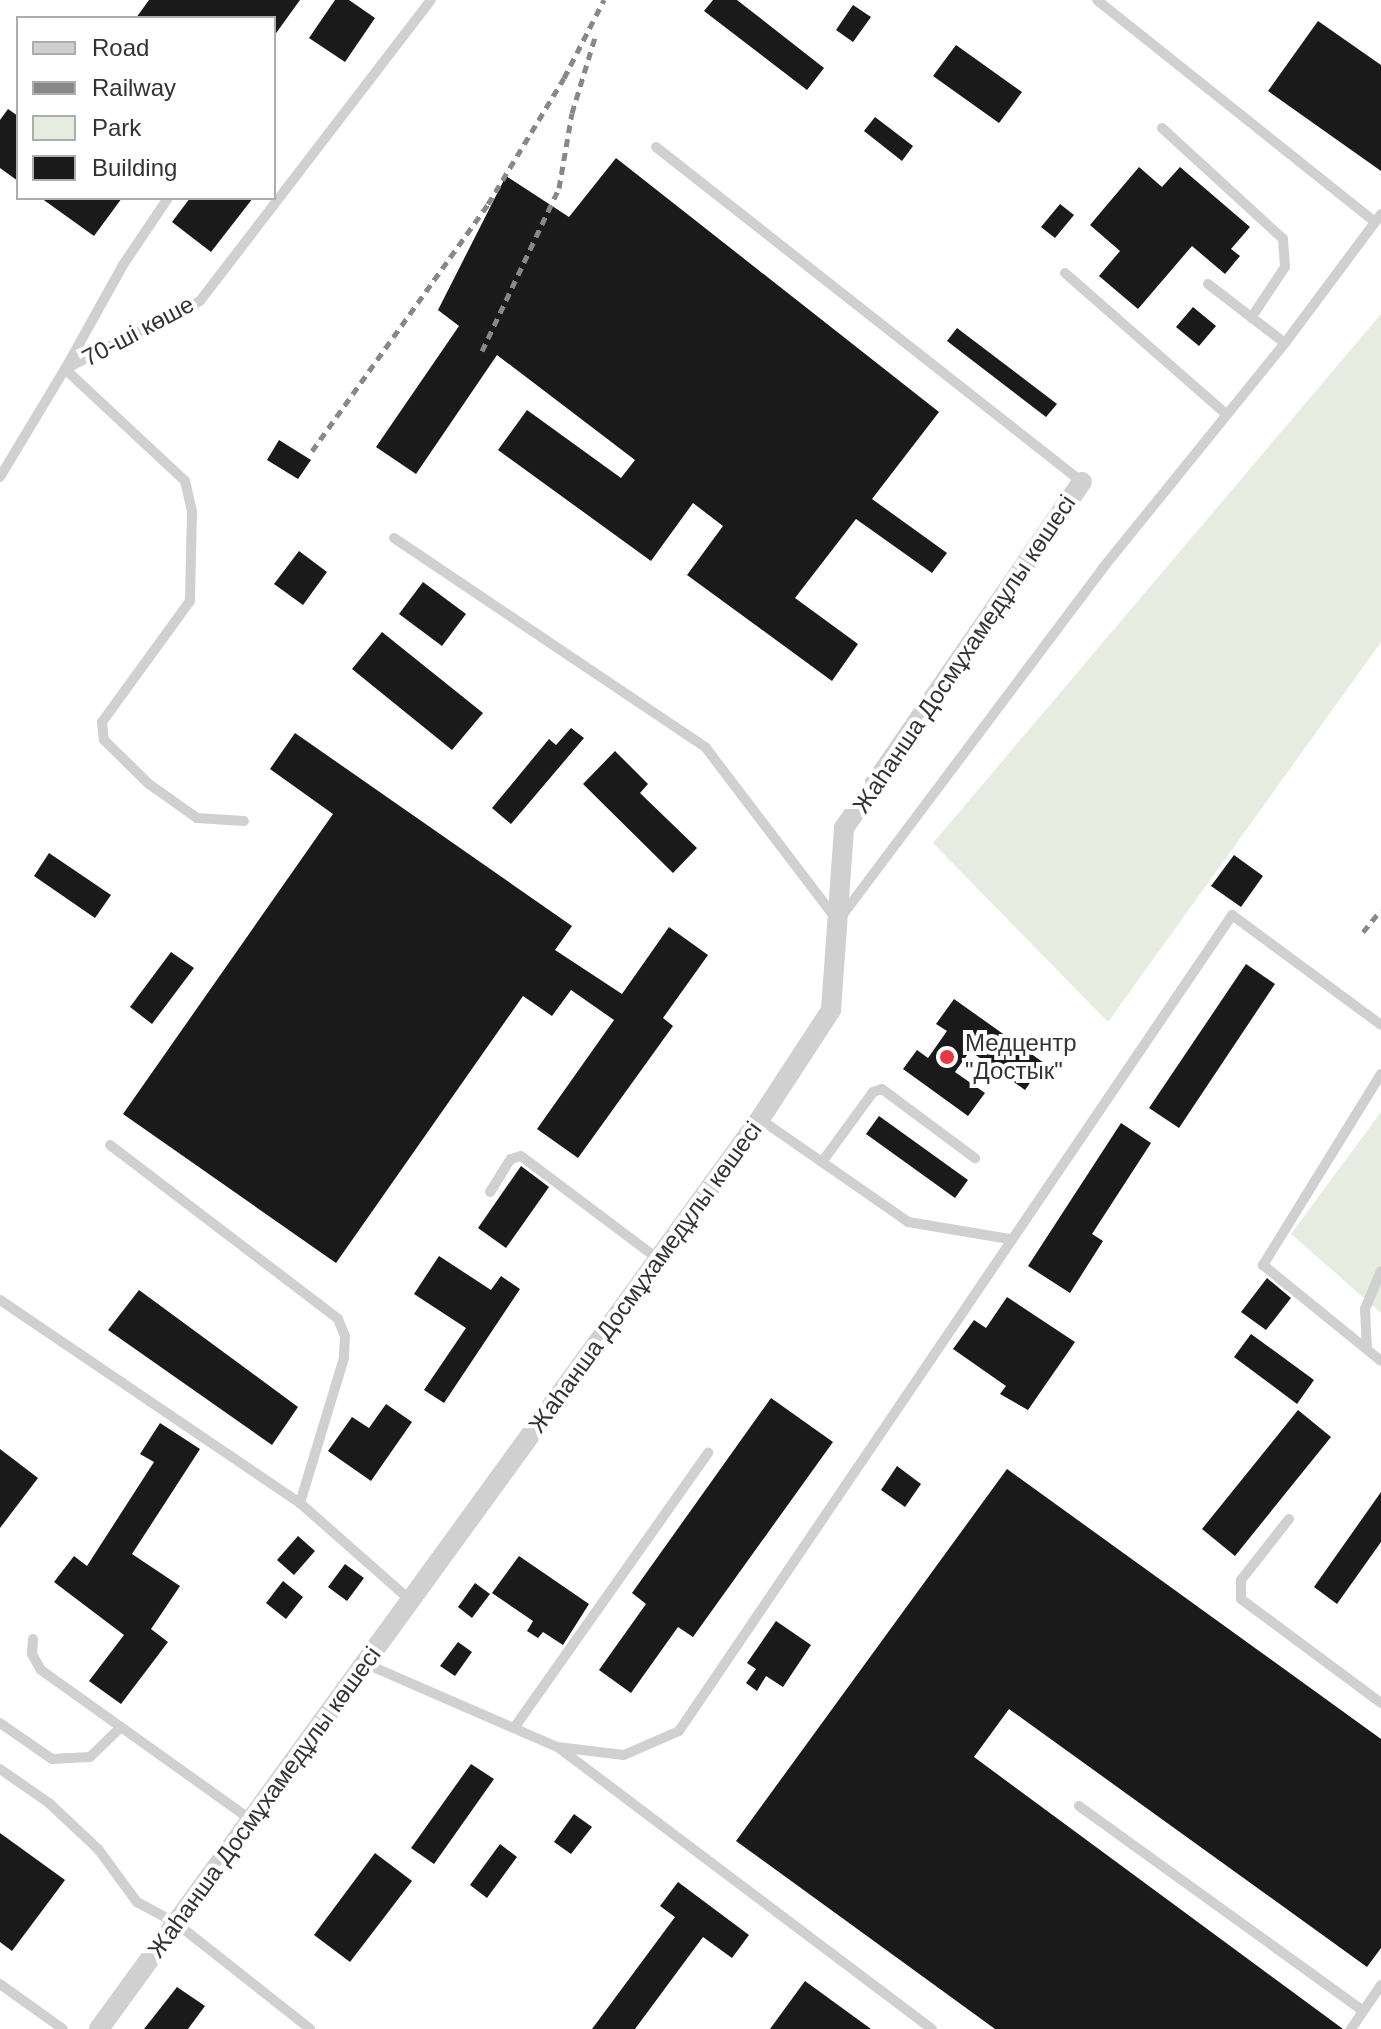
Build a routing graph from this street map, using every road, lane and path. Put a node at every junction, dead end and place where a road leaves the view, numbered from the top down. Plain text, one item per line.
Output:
1 (431, 0) edge
2 (1097, 0) edge
3 (1162, 128) dead end
4 (656, 147) dead end
5 (167, 200) edge
6 (1378, 217) edge
7 (1065, 273) dead end
8 (1208, 284) dead end
9 (1251, 318) junction
10 (1285, 343) junction
11 (65, 369) junction
12 (1226, 414) junction
13 (0, 477) edge
14 (1082, 482) joint
15 (394, 538) dead end
16 (244, 821) dead end
17 (838, 921) junction
18 (1381, 1025) edge
19 (1381, 1074) edge
20 (760, 1119) junction
21 (110, 1145) dead end
22 (975, 1158) dead end
23 (822, 1162) junction
24 (490, 1192) dead end
25 (1010, 1239) junction
26 (658, 1259) junction
27 (1381, 1271) edge
28 (0, 1300) edge
29 (1367, 1349) junction
30 (1381, 1361) edge
31 (708, 1453) dead end
32 (300, 1503) junction
33 (1289, 1519) dead end
34 (410, 1600) junction
35 (33, 1639) dead end
36 (364, 1663) junction
37 (1381, 1703) edge
38 (0, 1723) edge
39 (121, 1727) junction
40 (514, 1728) junction
41 (557, 1747) junction
42 (0, 1769) edge
43 (1079, 1806) dead end
44 (251, 1820) junction
45 (176, 1923) junction
46 (0, 1984) edge
47 (1381, 1985) edge
48 (1362, 2010) junction
49 (63, 2029) edge
50 (99, 2029) edge
51 (310, 2029) edge
52 (932, 2029) edge
53 (1351, 2029) edge

1 - 11 lane, 70-ші көше
2 - 6 lane
3 - 9 lane
4 - 14 lane
5 - 11 lane
6 - 10 lane
7 - 12 lane
8 - 9 lane
9 - 10 lane
10 - 12 lane
11 - 13 lane, 70-ші көше
11 - 16 lane
12 - 17 lane
14 - 17 street, Жаһанша Досмұхамедұлы көшесі
15 - 17 lane
17 - 20 street, Жаһанша Досмұхамедұлы көшесі
18 - 25 lane
19 - 29 lane
20 - 23 lane
20 - 26 street, Жаһанша Досмұхамедұлы көшесі
21 - 32 lane
22 - 23 lane
23 - 25 lane
24 - 26 lane
25 - 41 lane
26 - 34 street, Жаһанша Досмұхамедұлы көшесі
27 - 29 lane
28 - 32 lane
29 - 30 lane
31 - 40 lane
32 - 34 lane
33 - 37 lane
34 - 36 street, Жаһанша Досмұхамедұлы көшесі
35 - 39 lane
36 - 40 lane
36 - 44 street, Жаһанша Досмұхамедұлы көшесі
38 - 39 lane
39 - 44 lane
40 - 41 lane
41 - 52 lane
42 - 45 lane
43 - 48 lane
44 - 45 street, Жаһанша Досмұхамедұлы көшесі
45 - 50 street, Жаһанша Досмұхамедұлы көшесі
45 - 51 lane
46 - 49 lane
47 - 48 lane
48 - 53 lane

